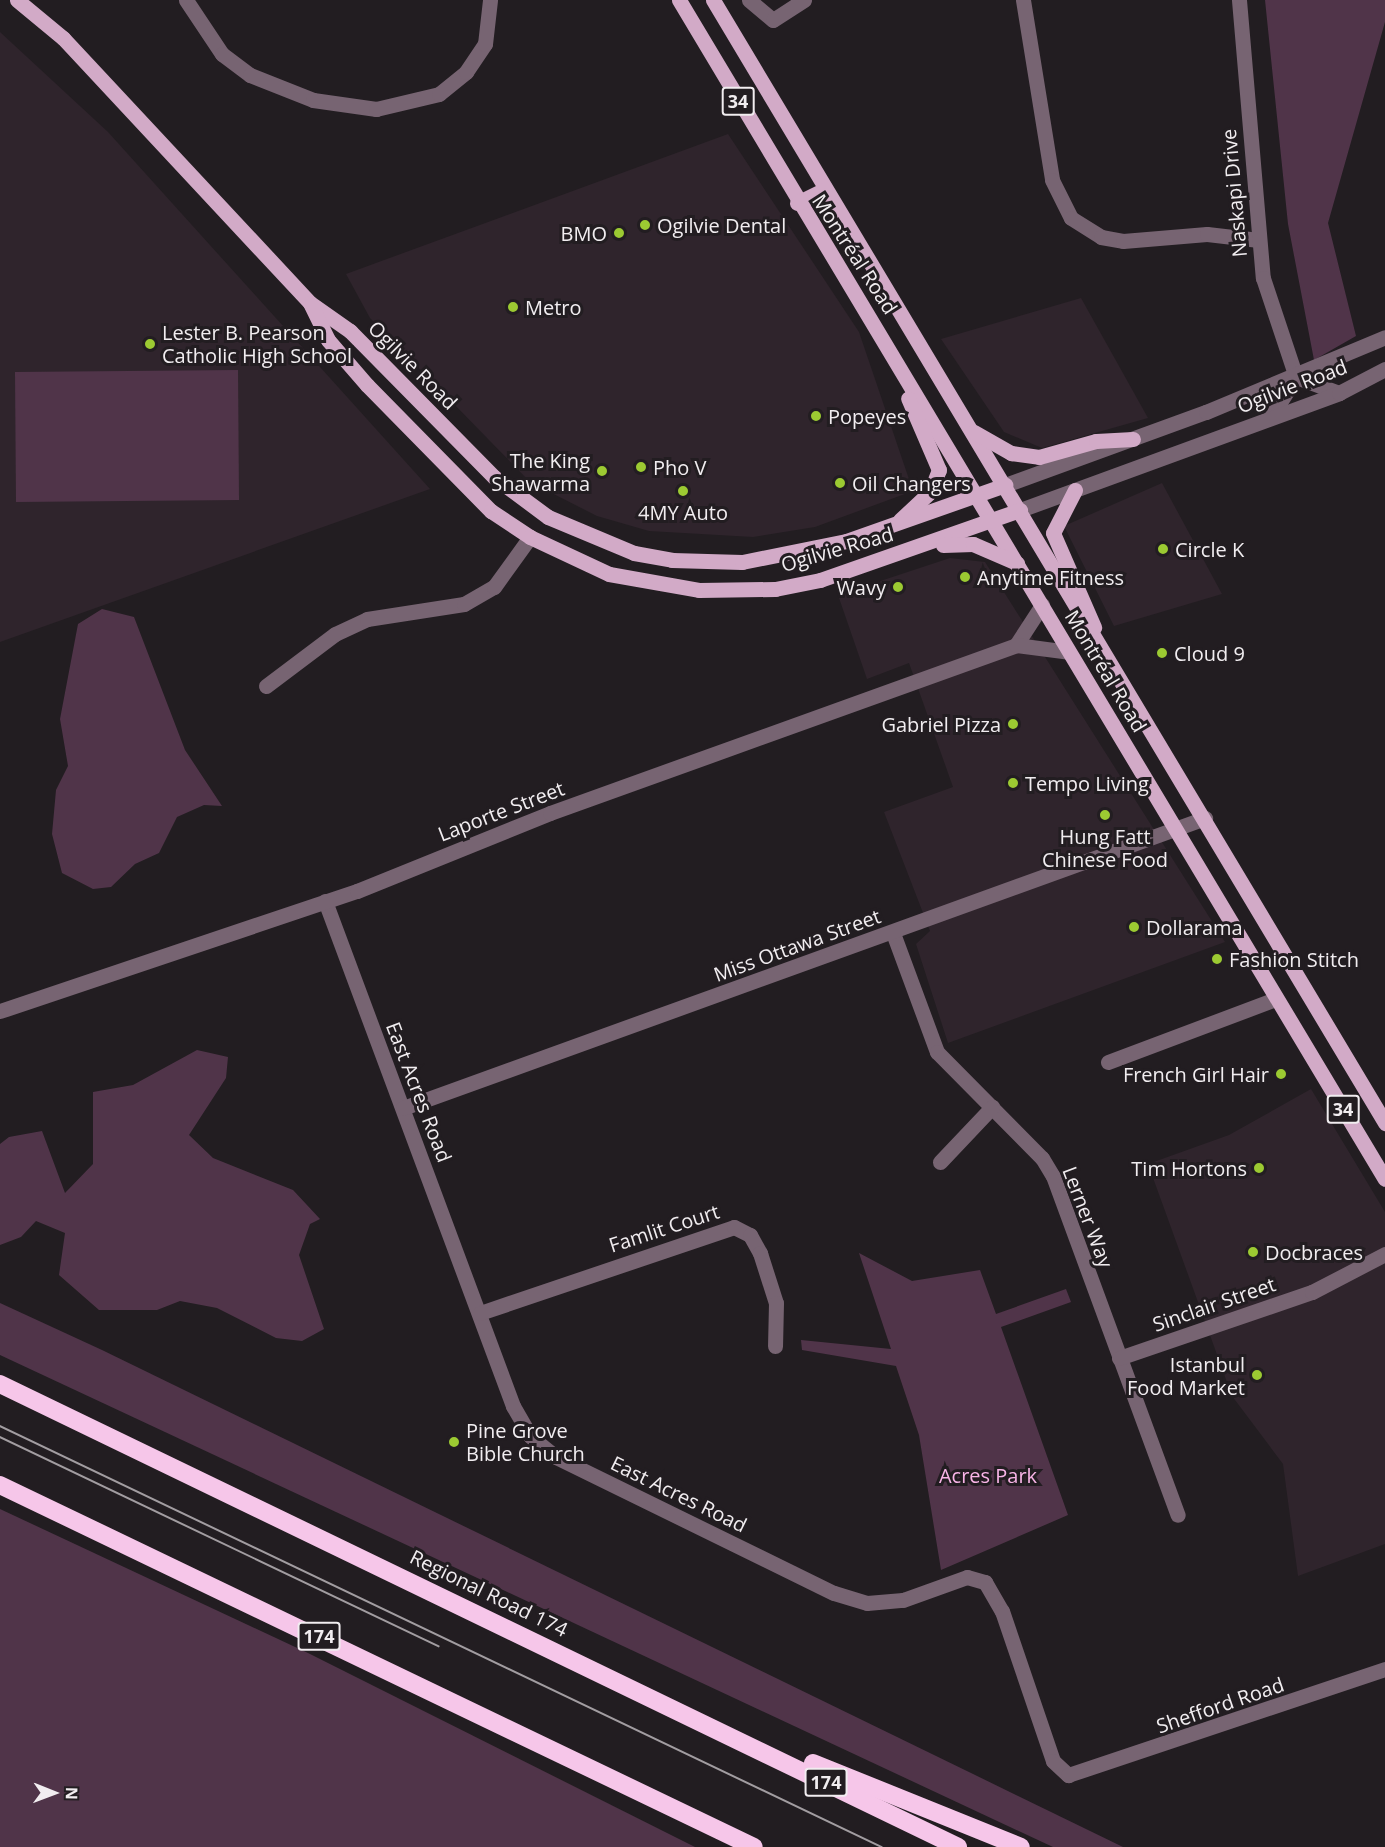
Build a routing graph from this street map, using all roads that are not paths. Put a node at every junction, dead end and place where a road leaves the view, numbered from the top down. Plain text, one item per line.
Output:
1 (17, 0) edge
2 (186, 0) edge
3 (490, 0) edge
4 (679, 0) edge
5 (713, 0) edge
6 (749, 0) edge
7 (804, 0) edge
8 (1023, 0) edge
9 (1239, 0) edge
10 (824, 190) junction
11 (797, 203) junction
12 (1259, 240) junction
13 (310, 303) junction
14 (1385, 337) edge
15 (888, 345) junction
16 (1385, 369) edge
17 (1296, 377) junction
18 (1339, 393) junction
19 (1270, 418) junction
20 (974, 432) junction
21 (1133, 439) junction
22 (1005, 485) junction
23 (1075, 490) junction
24 (975, 495) junction
25 (1020, 510) junction
26 (991, 521) junction
27 (898, 522) junction
28 (530, 537) junction
29 (914, 549) junction
30 (1017, 563) junction
31 (1042, 605) junction
32 (1096, 639) junction
33 (1016, 645) junction
34 (1070, 652) junction
35 (266, 686) dead end
36 (1204, 818) junction
37 (1178, 830) junction
38 (326, 901) junction
39 (893, 933) junction
40 (1276, 999) junction
41 (0, 1011) edge
42 (1108, 1062) dead end
43 (992, 1107) junction
44 (403, 1108) junction
45 (1385, 1123) edge
46 (940, 1162) dead end
47 (1385, 1179) edge
48 (1385, 1254) edge
49 (480, 1313) junction
50 (775, 1346) dead end
51 (1119, 1358) junction
52 (0, 1384) edge
53 (0, 1485) edge
54 (1178, 1515) dead end
55 (1385, 1668) edge
56 (694, 1716) junction
57 (1068, 1775) joint
58 (754, 1847) edge
59 (958, 1847) edge
60 (1021, 1847) edge

1 - 13 main road, Ogilvie Road
2 - 3 street
4 - 11 main road, Montréal Road / 34
5 - 10 main road, Montréal Road / 34
6 - 7 street
8 - 12 street
9 - 12 street, Naskapi Drive
10 - 11 main road
10 - 20 main road, Montréal Road / 34
11 - 15 main road, Montréal Road / 34
12 - 17 street, Naskapi Drive
13 - 27 main road, Ogilvie Road
13 - 28 main road, Ogilvie Road
14 - 17 street, Ogilvie Road
15 - 24 main road, Montréal Road / 34
15 - 27 main road
16 - 18 street, Ogilvie Road
17 - 18 street
17 - 19 street
17 - 21 street, Ogilvie Road
18 - 19 street, Ogilvie Road
19 - 23 street, Ogilvie Road
20 - 21 main road
20 - 22 main road, Montréal Road / 34
21 - 22 street, Ogilvie Road
22 - 24 main road, Ogilvie Road
22 - 25 main road, Montréal Road / 34
23 - 25 street, Ogilvie Road
23 - 32 main road
24 - 26 main road, Montréal Road / 34
24 - 27 main road, Ogilvie Road
25 - 26 main road, Ogilvie Road
25 - 32 main road, Montréal Road / 34
26 - 29 main road, Ogilvie Road
26 - 30 main road, Montréal Road / 34
28 - 29 main road, Ogilvie Road
28 - 35 street
29 - 30 main road
30 - 31 main road, Montréal Road / 34
31 - 33 street
31 - 34 main road, Montréal Road / 34
32 - 36 main road, Montréal Road / 34
33 - 34 street, Laporte Street
33 - 38 street, Laporte Street
34 - 37 main road, Montréal Road / 34
36 - 37 street, Miss Ottawa Street
36 - 45 main road, Montréal Road / 34
37 - 39 street, Miss Ottawa Street
37 - 40 main road, Montréal Road / 34
38 - 41 street, Laporte Street
38 - 44 street, East Acres Road
39 - 43 street, Lerner Way
39 - 44 street, Miss Ottawa Street
40 - 42 street
40 - 47 main road, Montréal Road / 34
43 - 46 street
43 - 51 street, Lerner Way
44 - 49 street, East Acres Road
48 - 51 street, Sinclair Street
49 - 50 street, Famlit Court
49 - 57 street, East Acres Road
51 - 54 street, Lerner Way
52 - 56 highway, Regional Road 174 / 174
53 - 58 highway, 174
55 - 57 street, Shefford Road
56 - 59 highway, Regional Road 174 / 174
56 - 60 highway

